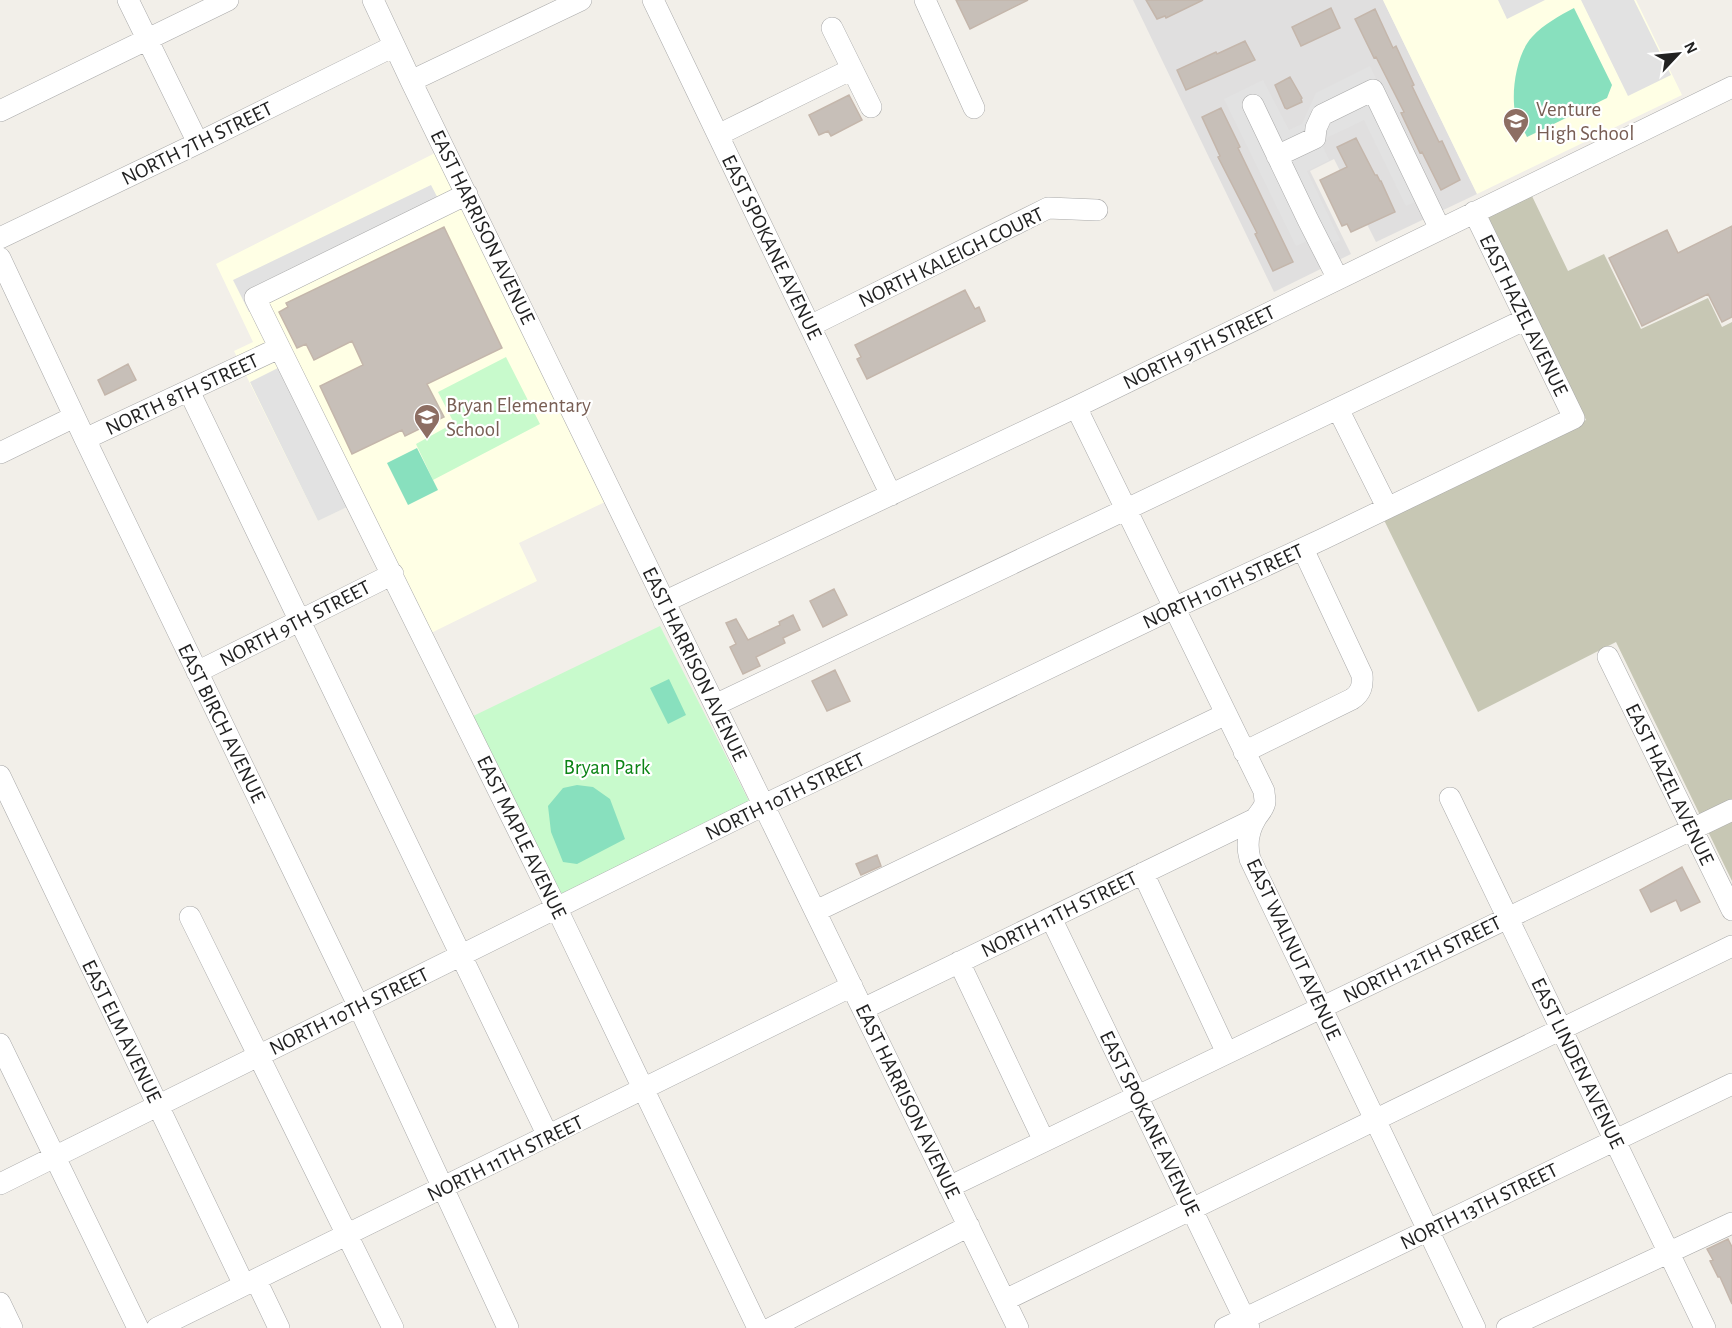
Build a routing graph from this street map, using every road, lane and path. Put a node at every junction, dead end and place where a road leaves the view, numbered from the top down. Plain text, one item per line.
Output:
1 (128, 0) edge
2 (228, 0) edge
3 (374, 0) edge
4 (581, 0) edge
5 (653, 0) edge
6 (925, 0) edge
7 (832, 28) dead end
8 (147, 40) junction
9 (394, 46) junction
10 (852, 69) junction
11 (411, 81) junction
12 (1732, 87) edge
13 (1253, 105) dead end
14 (871, 107) dead end
15 (974, 108) dead end
16 (0, 111) edge
17 (718, 135) junction
18 (198, 143) junction
19 (1277, 156) junction
20 (466, 194) junction
21 (1097, 210) dead end
22 (1474, 212) junction
23 (1440, 229) junction
24 (0, 238) edge
25 (0, 258) edge
26 (1338, 279) junction
27 (1526, 319) junction
28 (810, 326) junction
29 (279, 348) junction
30 (189, 391) junction
31 (1076, 407) junction
32 (1338, 409) junction
33 (74, 417) junction
34 (1574, 418) joint
35 (85, 440) junction
36 (0, 453) edge
37 (891, 495) junction
38 (1387, 507) junction
39 (1126, 510) junction
40 (1303, 549) junction
41 (393, 574) junction
42 (664, 602) junction
43 (1174, 608) junction
44 (300, 620) junction
45 (1608, 657) dead end
46 (197, 672) junction
47 (715, 705) junction
48 (1226, 714) junction
49 (1244, 752) junction
50 (0, 776) edge
51 (1450, 798) dead end
52 (764, 805) junction
53 (1732, 810) edge
54 (1255, 819) junction
55 (1692, 829) junction
56 (1143, 873) junction
57 (557, 909) junction
58 (1732, 910) edge
59 (816, 911) junction
60 (190, 917) dead end
61 (1051, 918) junction
62 (1508, 918) junction
63 (1732, 946) edge
64 (461, 956) junction
65 (959, 962) junction
66 (852, 986) junction
67 (358, 1007) junction
68 (1322, 1007) junction
69 (863, 1009) junction
70 (1561, 1028) junction
71 (0, 1044) edge
72 (1227, 1053) junction
73 (259, 1055) junction
74 (1732, 1084) edge
75 (644, 1089) junction
76 (1137, 1096) junction
77 (158, 1105) junction
78 (1376, 1121) junction
79 (548, 1136) junction
80 (1044, 1141) junction
81 (1615, 1141) junction
82 (54, 1156) junction
83 (0, 1184) edge
84 (949, 1186) junction
85 (442, 1188) junction
86 (1191, 1209) junction
87 (1732, 1223) edge
88 (969, 1226) junction
89 (1428, 1231) junction
90 (348, 1235) junction
91 (1669, 1252) junction
92 (250, 1282) junction
93 (1005, 1300) junction
94 (0, 1303) edge
95 (1240, 1325) edge
96 (12, 1328) edge
97 (138, 1328) edge
98 (157, 1328) edge
99 (279, 1328) edge
100 (393, 1328) edge
101 (508, 1328) edge
102 (758, 1328) edge
103 (771, 1328) edge
104 (1018, 1328) edge
105 (1475, 1328) edge
106 (1507, 1328) edge
107 (1705, 1328) edge

1 - 8 street
2 - 8 street
3 - 9 street, EAST HARRISON AVENUE
4 - 11 street
5 - 17 street, EAST SPOKANE AVENUE
6 - 15 street
7 - 10 street
8 - 16 street
8 - 18 street
9 - 11 street, EAST HARRISON AVENUE
9 - 18 street, NORTH 7TH STREET
10 - 14 street
10 - 17 street
11 - 20 street, EAST HARRISON AVENUE
12 - 22 street, NORTH 9TH STREET
13 - 19 street
17 - 28 street, EAST SPOKANE AVENUE
18 - 24 street, NORTH 7TH STREET
19 - 23 street
19 - 26 street
20 - 29 street, EAST MAPLE AVENUE
20 - 42 street, EAST HARRISON AVENUE
21 - 28 street, NORTH KALEIGH COURT
22 - 23 street, NORTH 9TH STREET
22 - 27 street, EAST HAZEL AVENUE
23 - 26 street, NORTH 9TH STREET
25 - 33 street, EAST BIRCH AVENUE
26 - 31 street, NORTH 9TH STREET
27 - 32 street
27 - 34 street, EAST HAZEL AVENUE
28 - 37 street, EAST SPOKANE AVENUE
29 - 30 street, NORTH 8TH STREET
29 - 41 street, EAST MAPLE AVENUE
30 - 35 street, NORTH 8TH STREET
30 - 44 street
31 - 37 street, NORTH 9TH STREET
31 - 39 street, EAST WALNUT AVENUE
32 - 38 street
32 - 39 street
33 - 35 street, EAST BIRCH AVENUE
33 - 36 street, NORTH 8TH STREET
34 - 38 street, NORTH 10TH STREET
35 - 46 street, EAST BIRCH AVENUE
37 - 42 street, NORTH 9TH STREET
38 - 40 street, NORTH 10TH STREET
39 - 43 street, EAST WALNUT AVENUE
39 - 47 street
40 - 43 street, NORTH 10TH STREET
40 - 49 street
41 - 44 street, NORTH 9TH STREET
41 - 57 street, EAST MAPLE AVENUE
42 - 47 street, EAST HARRISON AVENUE
43 - 48 street, EAST WALNUT AVENUE
43 - 52 street, NORTH 10TH STREET
44 - 46 street, NORTH 9TH STREET
44 - 64 street
45 - 55 street, EAST HAZEL AVENUE
46 - 67 street, EAST BIRCH AVENUE
47 - 52 street, EAST HARRISON AVENUE
48 - 49 street, EAST WALNUT AVENUE
48 - 59 street
49 - 54 street, EAST WALNUT AVENUE
50 - 77 street, EAST ELM AVENUE
51 - 62 street, EAST LINDEN AVENUE
52 - 57 street, NORTH 10TH STREET
52 - 59 street, EAST HARRISON AVENUE
53 - 55 street, NORTH 12TH STREET
54 - 56 street, NORTH 11TH STREET
54 - 68 street, EAST WALNUT AVENUE
55 - 58 street, EAST HAZEL AVENUE
55 - 62 street, NORTH 12TH STREET
56 - 61 street, NORTH 11TH STREET
56 - 72 street
57 - 64 street, NORTH 10TH STREET
57 - 75 street, EAST MAPLE AVENUE
59 - 66 street, EAST HARRISON AVENUE
60 - 73 street
61 - 65 street, NORTH 11TH STREET
61 - 76 street, EAST SPOKANE AVENUE
62 - 68 street, NORTH 12TH STREET
62 - 70 street, EAST LINDEN AVENUE
63 - 70 street
64 - 67 street, NORTH 10TH STREET
64 - 79 street
65 - 69 street, NORTH 11TH STREET
65 - 80 street
66 - 69 street, EAST HARRISON AVENUE
66 - 75 street, NORTH 11TH STREET
67 - 73 street, NORTH 10TH STREET
67 - 85 street, EAST BIRCH AVENUE
68 - 72 street, NORTH 12TH STREET
68 - 78 street, EAST WALNUT AVENUE
69 - 84 street, EAST HARRISON AVENUE
70 - 78 street
70 - 81 street, EAST LINDEN AVENUE
71 - 82 street
72 - 76 street, NORTH 12TH STREET
73 - 77 street, NORTH 10TH STREET
73 - 90 street
74 - 81 street, NORTH 13TH STREET
75 - 79 street, NORTH 11TH STREET
75 - 102 street, EAST MAPLE AVENUE
76 - 80 street, NORTH 12TH STREET
76 - 86 street, EAST SPOKANE AVENUE
77 - 82 street, NORTH 10TH STREET
77 - 92 street, EAST ELM AVENUE
78 - 86 street
78 - 89 street, EAST WALNUT AVENUE
79 - 85 street, NORTH 11TH STREET
80 - 84 street, NORTH 12TH STREET
81 - 89 street, NORTH 13TH STREET
81 - 91 street, EAST LINDEN AVENUE
82 - 83 street, NORTH 10TH STREET
82 - 97 street
84 - 88 street, EAST HARRISON AVENUE
85 - 90 street, NORTH 11TH STREET
85 - 101 street, EAST BIRCH AVENUE
86 - 93 street
86 - 95 street, EAST SPOKANE AVENUE
87 - 91 street
88 - 93 street, EAST HARRISON AVENUE
88 - 103 street
89 - 95 street, NORTH 13TH STREET
89 - 105 street, EAST WALNUT AVENUE
90 - 92 street, NORTH 11TH STREET
90 - 100 street
91 - 106 street
91 - 107 street, EAST LINDEN AVENUE
92 - 98 street, NORTH 11TH STREET
92 - 99 street, EAST ELM AVENUE
93 - 104 street, EAST HARRISON AVENUE
94 - 96 street

